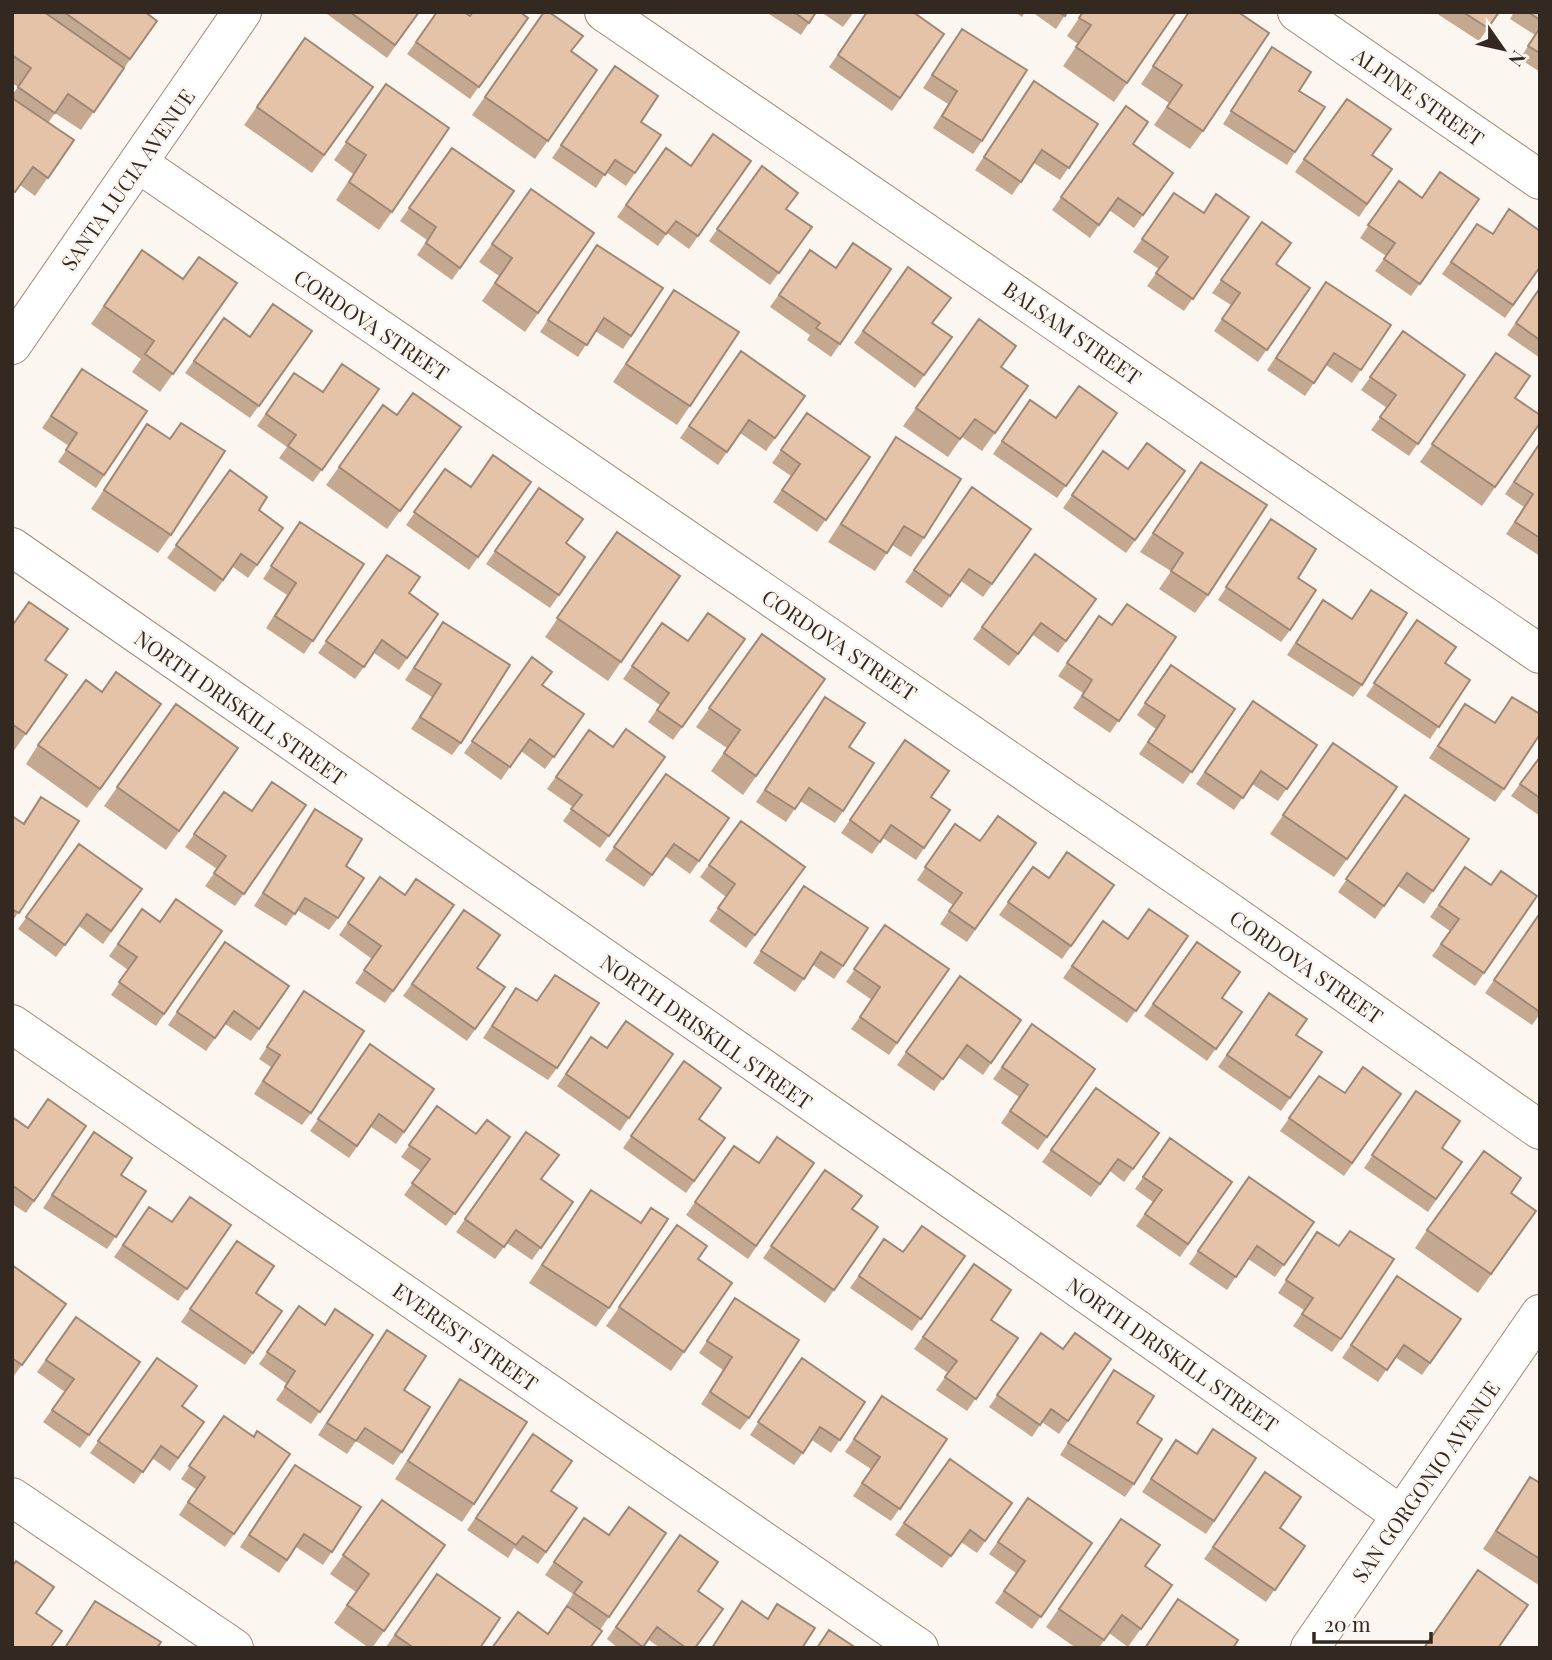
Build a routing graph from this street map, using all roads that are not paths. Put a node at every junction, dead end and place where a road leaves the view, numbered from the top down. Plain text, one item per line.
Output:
1 (242, 12) edge
2 (604, 12) edge
3 (1297, 12) edge
4 (138, 163) junction
5 (1540, 180) edge
6 (12, 345) edge
7 (12, 547) edge
8 (1540, 654) edge
9 (12, 1024) edge
10 (1540, 1130) edge
11 (1540, 1314) edge
12 (12, 1497) edge
13 (1401, 1515) junction
14 (234, 1648) edge
15 (919, 1648) edge
16 (1310, 1648) edge

1 - 4 street, SANTA LUCIA AVENUE
2 - 8 street, BALSAM STREET
3 - 5 street, ALPINE STREET
4 - 6 street, SANTA LUCIA AVENUE
4 - 10 street, CORDOVA STREET
7 - 13 street, NORTH DRISKILL STREET
9 - 15 street, EVEREST STREET
11 - 13 street, SAN GORGONIO AVENUE
12 - 14 street
13 - 16 street, SAN GORGONIO AVENUE

